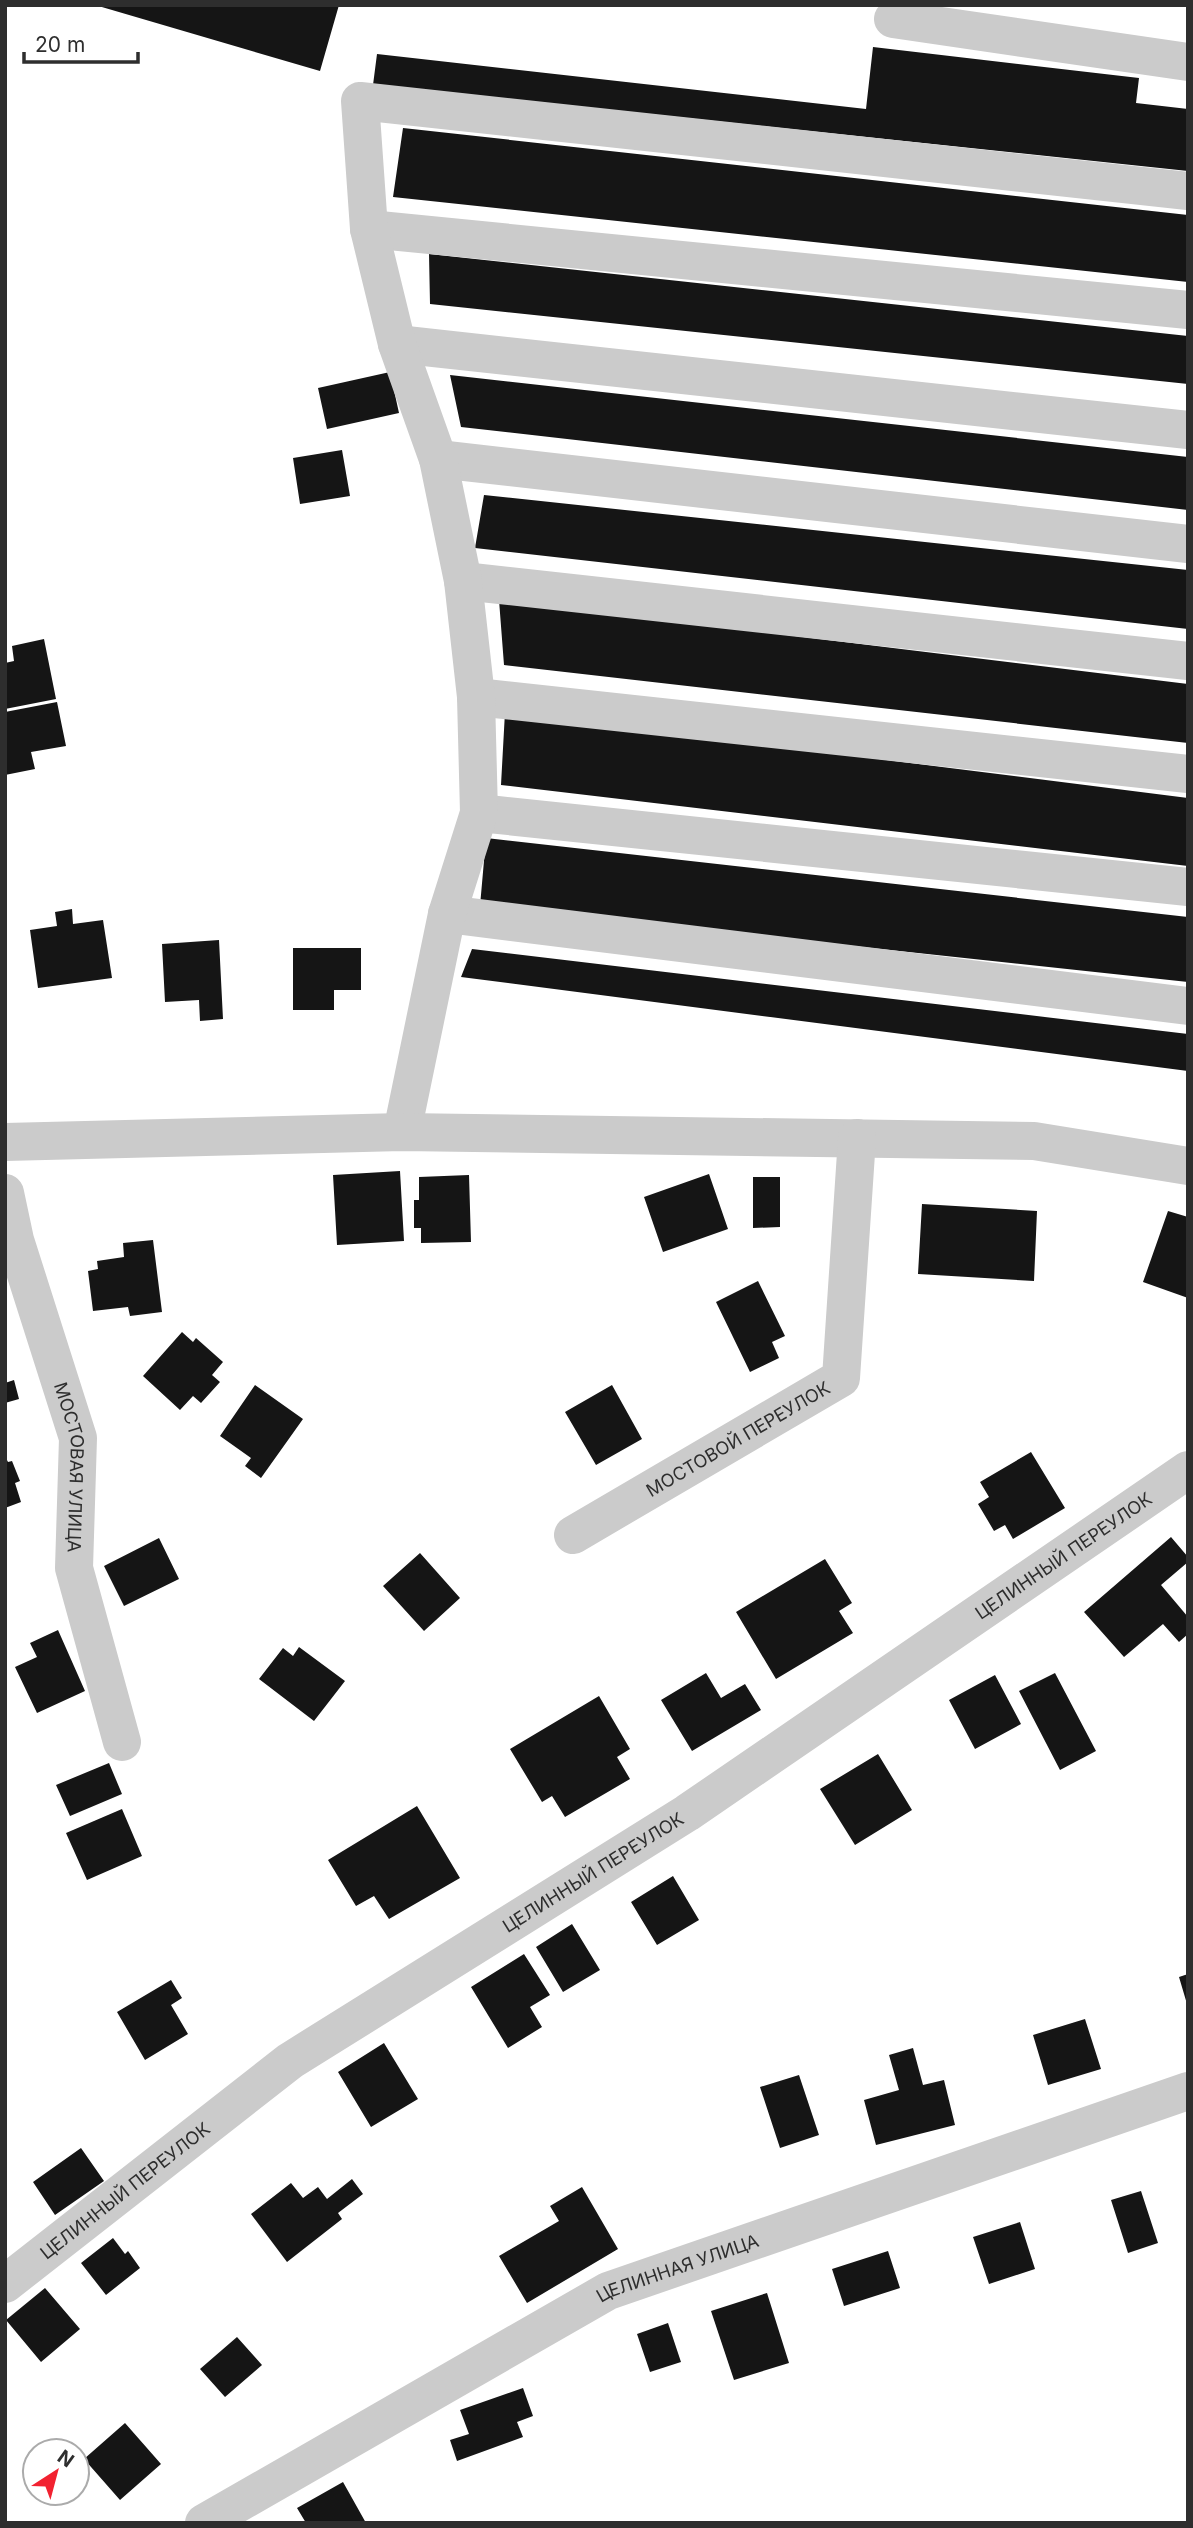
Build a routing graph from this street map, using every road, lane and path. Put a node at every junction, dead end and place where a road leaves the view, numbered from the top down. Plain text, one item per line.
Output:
1 (893, 19) dead end
2 (1188, 62) edge
3 (1188, 191) edge
4 (369, 229) junction
5 (1188, 310) edge
6 (397, 344) junction
7 (1188, 430) edge
8 (438, 459) junction
9 (1188, 544) edge
10 (463, 581) junction
11 (1188, 661) edge
12 (476, 697) junction
13 (1188, 774) edge
14 (479, 813) junction
15 (1188, 887) edge
16 (447, 914) junction
17 (1188, 1006) edge
18 (402, 1132) junction
19 (857, 1138) junction
20 (5, 1142) edge
21 (1188, 1166) edge
22 (5, 1193) edge
23 (1188, 1470) edge
24 (573, 1535) dead end
25 (122, 1742) dead end
26 (1188, 2091) edge
27 (5, 2284) edge
28 (204, 2523) edge

1 - 2 street
3 - 4 street
4 - 5 street
4 - 6 street
6 - 7 street
6 - 8 street
8 - 9 street
8 - 10 street
10 - 11 street
10 - 12 street
12 - 13 street
12 - 14 street
14 - 15 street
14 - 16 street
16 - 17 street
16 - 18 street
18 - 19 street
18 - 20 street
19 - 21 street
19 - 24 street, МОСТОВОЙ ПЕРЕУЛОК
22 - 25 street, МОСТОВАЯ УЛИЦА
23 - 27 street, ЦЕЛИННЫЙ ПЕРЕУЛОК
26 - 28 street, ЦЕЛИННАЯ УЛИЦА

